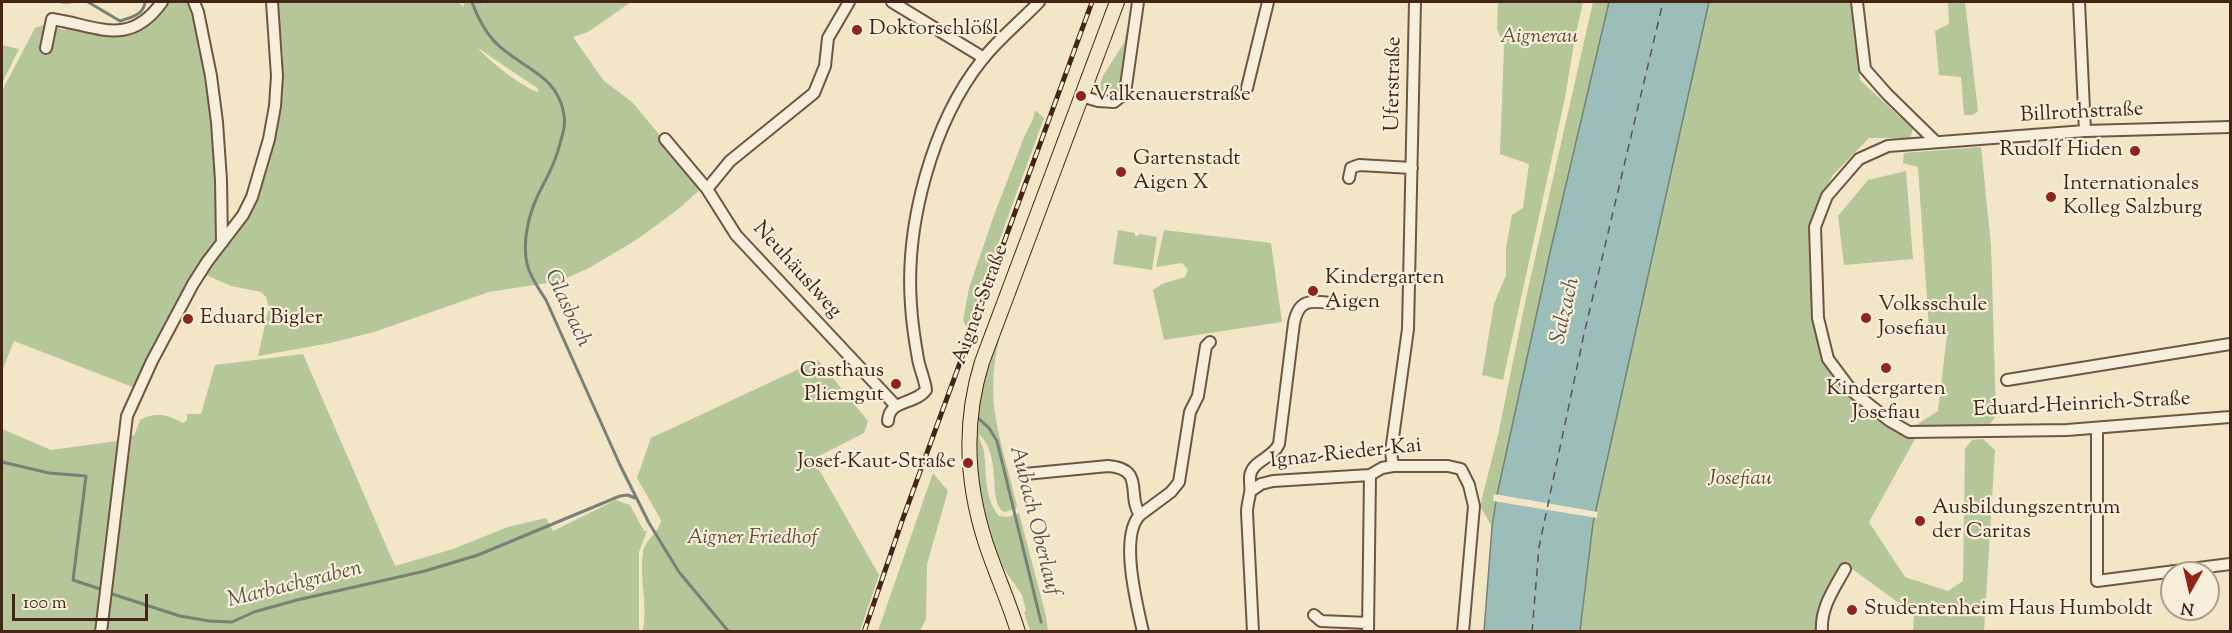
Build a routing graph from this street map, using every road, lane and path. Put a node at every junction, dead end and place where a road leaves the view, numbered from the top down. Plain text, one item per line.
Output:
1 (162, 2) edge
2 (194, 2) edge
3 (272, 2) edge
4 (849, 2) edge
5 (892, 2) edge
6 (1039, 2) edge
7 (1117, 2) edge
8 (1138, 2) edge
9 (1268, 2) edge
10 (1415, 2) edge
11 (1857, 2) edge
12 (2079, 2) edge
13 (46, 48) dead end
14 (984, 58) junction
15 (1246, 88) dead end
16 (1081, 96) junction
17 (2230, 127) edge
18 (2085, 131) junction
19 (665, 139) dead end
20 (1936, 142) junction
21 (1412, 168) junction
22 (1349, 178) dead end
23 (707, 189) junction
24 (222, 243) junction
25 (1332, 303) dead end
26 (1210, 342) dead end
27 (2230, 344) edge
28 (2007, 380) dead end
29 (896, 406) junction
30 (2230, 417) edge
31 (888, 421) dead end
32 (2097, 428) junction
33 (1936, 432) joint
34 (1393, 466) junction
35 (1025, 474) dead end
36 (1370, 475) junction
37 (1251, 491) junction
38 (1140, 515) junction
39 (2230, 564) edge
40 (1845, 570) dead end
41 (1314, 615) dead end
42 (1368, 627) edge
43 (101, 632) edge
44 (1018, 632) edge
45 (1143, 632) edge
46 (1253, 632) edge
47 (1463, 632) edge
48 (1822, 632) edge

1 - 13 street
2 - 24 street
3 - 24 street
4 - 23 street
5 - 14 street
6 - 14 street
7 - 16 main road, Aigner Straße
8 - 16 street
9 - 15 street
10 - 21 street, Uferstraße
11 - 20 street
12 - 18 street
14 - 29 street
16 - 44 main road, Aigner Straße
17 - 18 street, Billrothstraße
18 - 20 street, Billrothstraße
19 - 23 street, Neuhäuslweg
20 - 33 street, Billrothstraße
21 - 22 street
21 - 34 street, Uferstraße
23 - 29 street, Neuhäuslweg
24 - 43 street
25 - 37 street
26 - 38 street
27 - 28 street
29 - 31 street
30 - 32 street, Eduard-Heinrich-Straße
32 - 33 street, Eduard-Heinrich-Straße
32 - 39 street
34 - 36 street, Ignaz-Rieder-Kai
34 - 47 street, Ignaz-Rieder-Kai
35 - 38 street
36 - 37 street, Ignaz-Rieder-Kai
36 - 42 street
37 - 46 street
38 - 45 street
40 - 48 street
41 - 42 street

